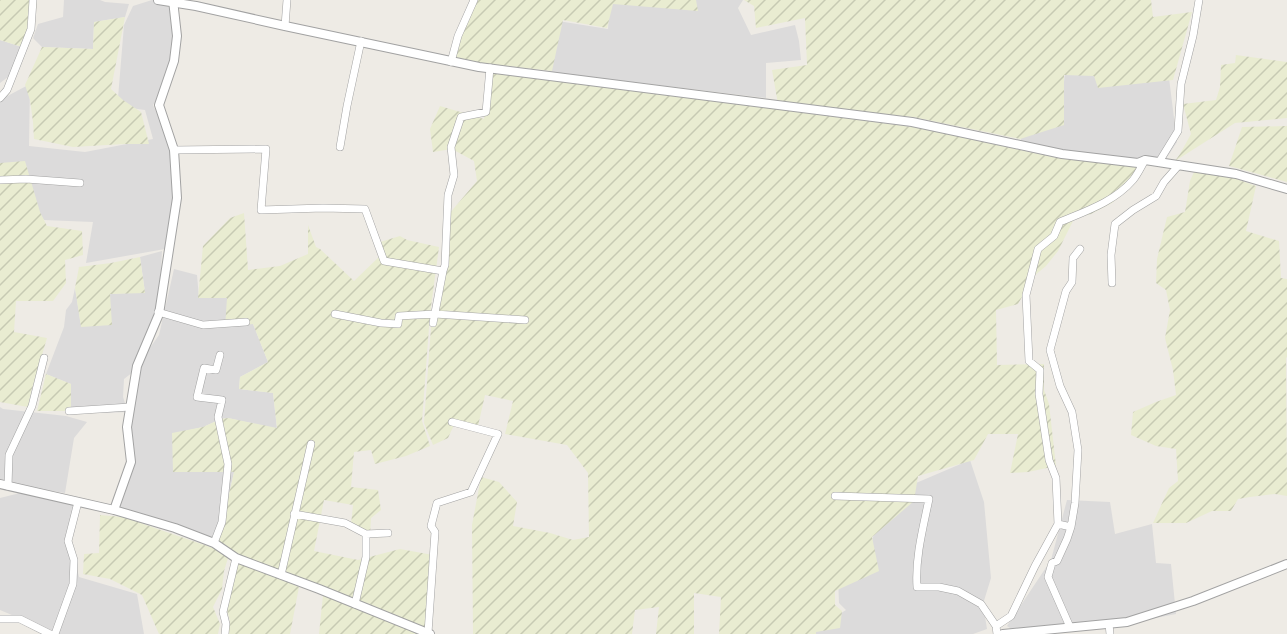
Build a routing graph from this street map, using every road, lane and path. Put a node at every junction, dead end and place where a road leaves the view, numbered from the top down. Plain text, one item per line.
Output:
1 (33, 0) edge
2 (158, 0) edge
3 (287, 0) edge
4 (474, 0) edge
5 (1199, 0) edge
6 (173, 1) edge
7 (285, 26) junction
8 (361, 41) junction
9 (451, 62) junction
10 (490, 68) junction
11 (0, 98) edge
12 (340, 147) dead end
13 (174, 150) junction
14 (1145, 160) junction
15 (1159, 162) junction
16 (1179, 165) junction
17 (0, 180) edge
18 (80, 183) dead end
19 (1287, 189) edge
20 (1080, 249) dead end
21 (443, 271) junction
22 (1112, 283) dead end
23 (158, 312) junction
24 (435, 314) junction
25 (335, 315) dead end
26 (525, 320) dead end
27 (246, 322) dead end
28 (433, 323) dead end
29 (220, 354) dead end
30 (44, 358) dead end
31 (130, 407) junction
32 (69, 411) dead end
33 (452, 422) dead end
34 (311, 444) dead end
35 (4, 485) edge
36 (836, 496) dead end
37 (78, 502) junction
38 (114, 510) junction
39 (294, 514) junction
40 (1058, 524) junction
41 (1071, 527) junction
42 (388, 533) dead end
43 (366, 534) junction
44 (214, 543) junction
45 (236, 558) junction
46 (1287, 564) edge
47 (281, 575) junction
48 (355, 604) junction
49 (0, 619) edge
50 (1109, 624) junction
51 (1070, 627) junction
52 (996, 630) edge
53 (50, 634) edge
54 (55, 634) edge
55 (225, 634) edge
56 (429, 634) edge
57 (1004, 634) edge
58 (1018, 634) edge
59 (1110, 634) edge

1 - 11 street
2 - 6 street
3 - 7 street
4 - 9 street
5 - 15 street
6 - 7 street
6 - 13 street
7 - 8 street
8 - 9 street
8 - 12 street
9 - 10 street
10 - 14 street
10 - 21 street
13 - 21 street
13 - 23 street
14 - 15 street
14 - 40 street
15 - 16 street
16 - 19 street
16 - 22 street
17 - 18 street
20 - 41 street
21 - 24 street
23 - 27 street
23 - 31 street
24 - 25 street
24 - 26 street
24 - 28 street
29 - 44 street
30 - 35 street
31 - 32 street
31 - 38 street
33 - 56 street
34 - 39 street
35 - 37 street
36 - 52 street
37 - 38 street
37 - 54 street
38 - 44 street
39 - 43 street
39 - 47 street
40 - 41 street
40 - 52 street
41 - 51 street
42 - 43 street
43 - 48 street
44 - 45 street
45 - 47 street
45 - 55 street
46 - 50 street
47 - 48 street
48 - 56 street
49 - 53 street
50 - 51 street
50 - 59 street
51 - 58 street
57 - 58 street

